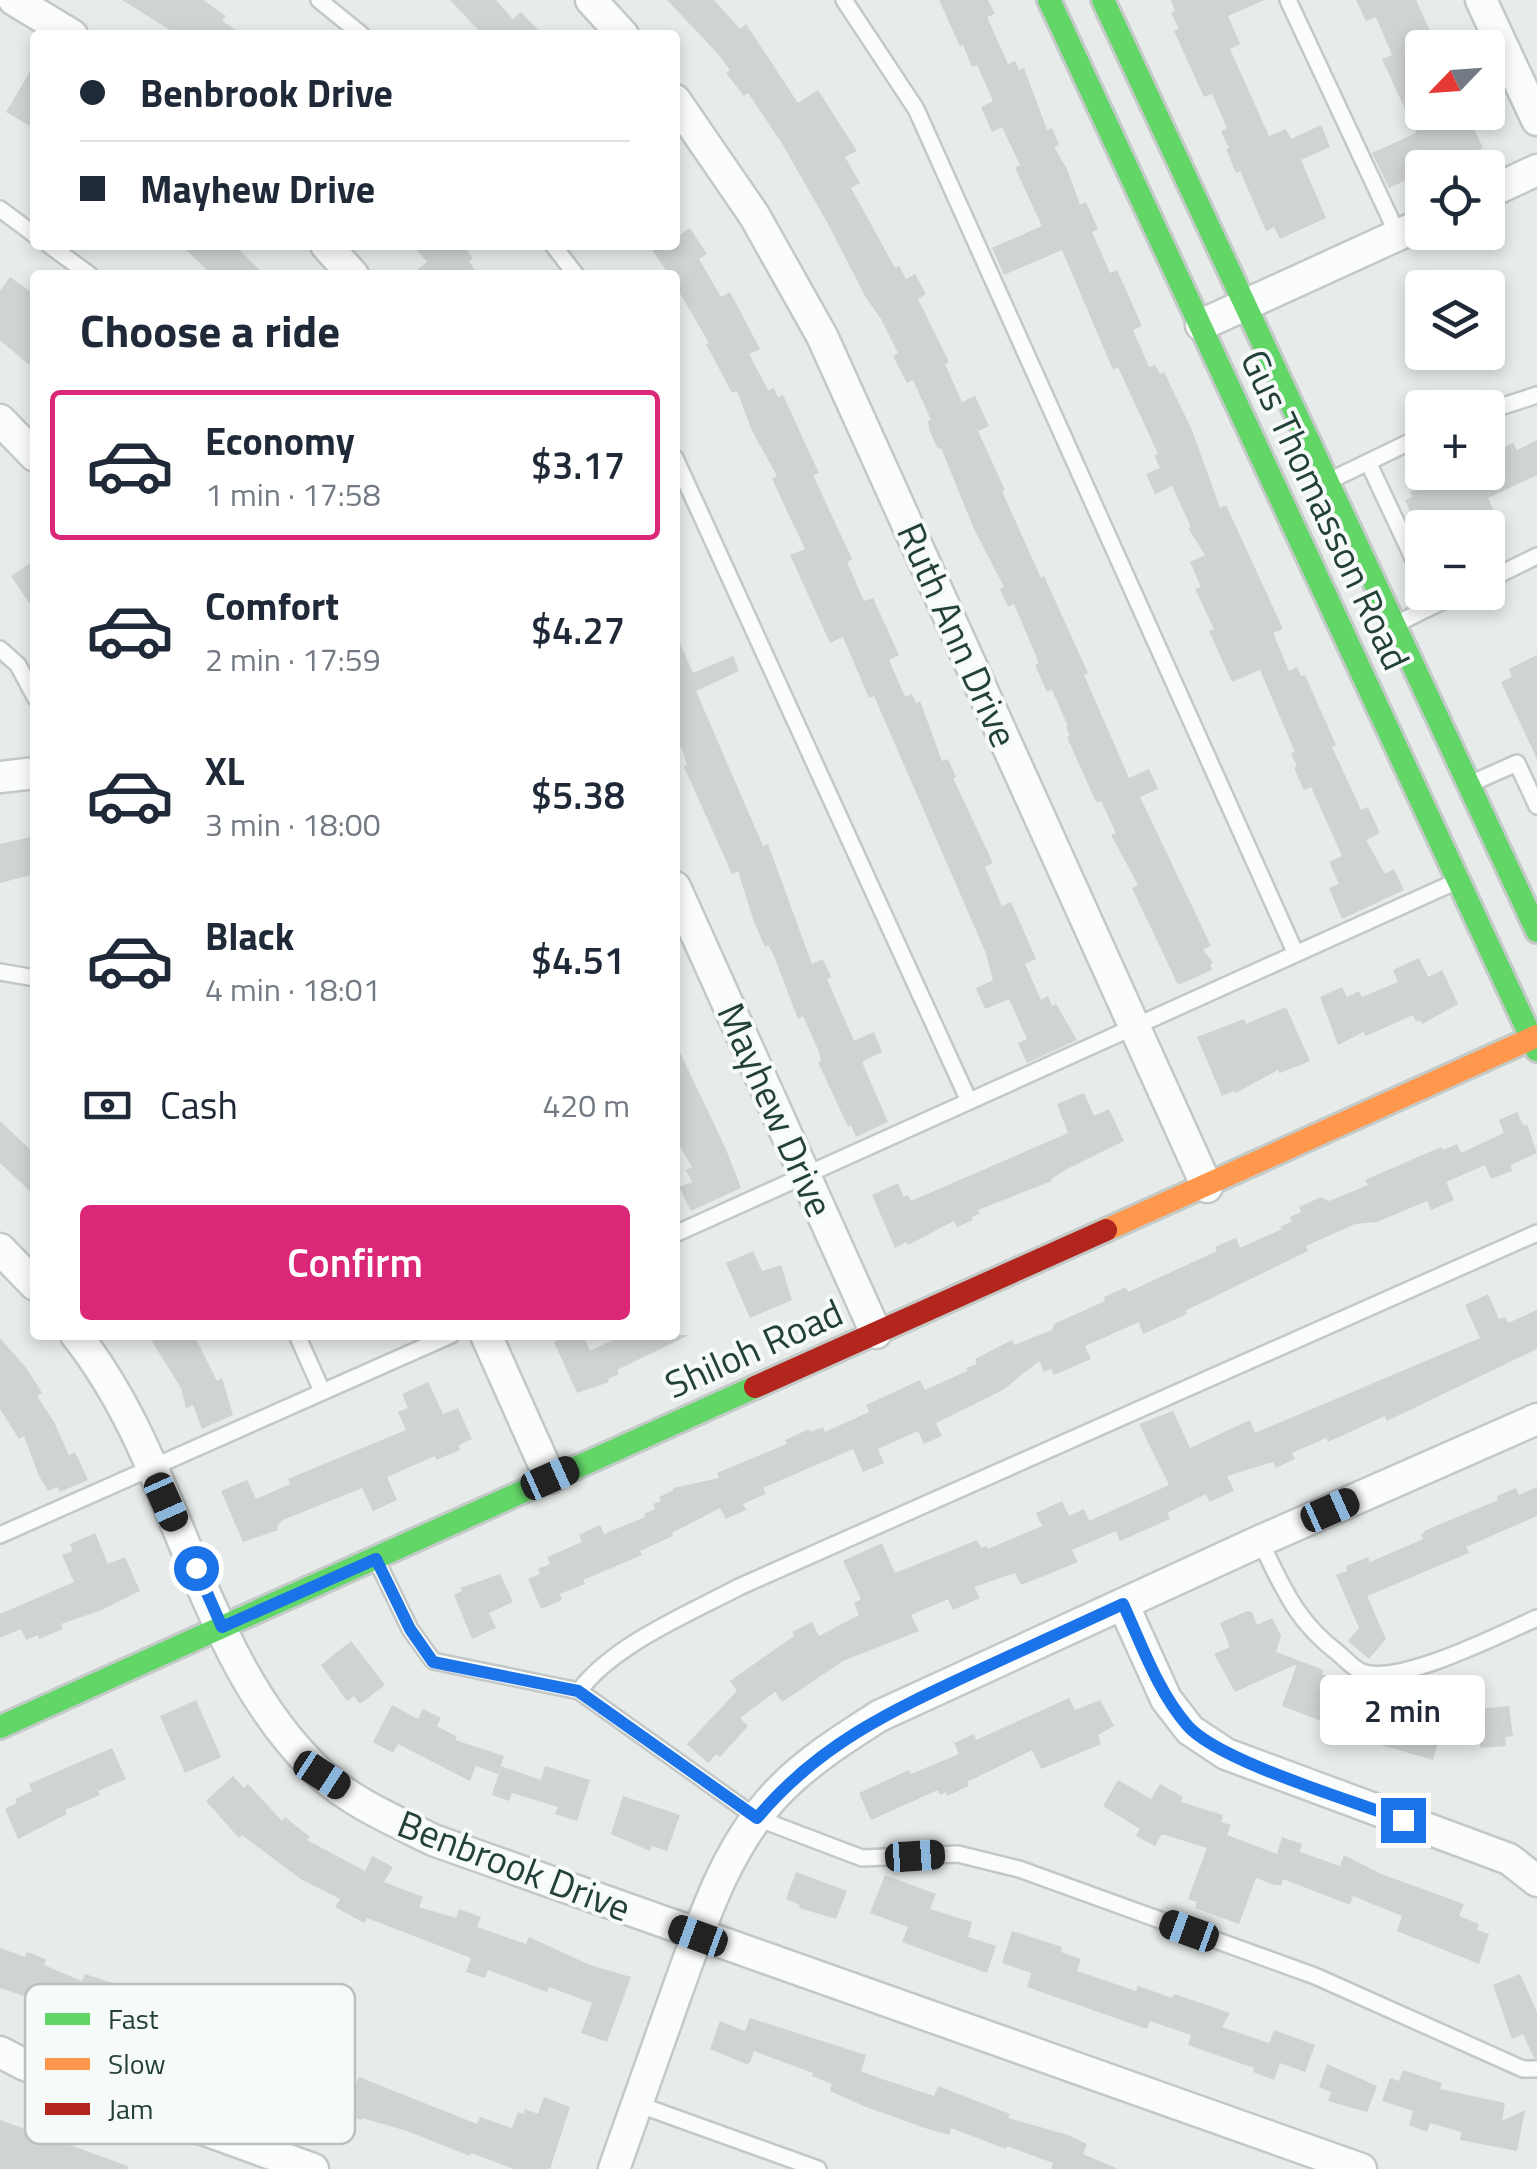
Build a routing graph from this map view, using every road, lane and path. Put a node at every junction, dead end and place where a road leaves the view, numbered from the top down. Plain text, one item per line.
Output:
1 (14, 0) edge
2 (319, 0) edge
3 (591, 0) edge
4 (844, 0) edge
5 (1049, 0) edge
6 (1103, 0) edge
7 (1288, 0) edge
8 (1481, 0) edge
9 (64, 30) edge
10 (356, 30) edge
11 (618, 30) edge
12 (680, 107) edge
13 (1537, 120) edge
14 (1537, 170) edge
15 (1505, 185) edge
16 (0, 210) edge
17 (1405, 221) edge
18 (30, 231) edge
19 (1405, 232) edge
20 (56, 250) edge
21 (330, 250) edge
22 (557, 250) edge
23 (83, 270) edge
24 (348, 270) edge
25 (572, 270) edge
26 (1245, 304) junction
27 (1200, 325) junction
28 (1537, 395) edge
29 (1505, 405) edge
30 (0, 420) edge
31 (1405, 444) edge
32 (30, 451) edge
33 (1368, 462) junction
34 (680, 469) edge
35 (1328, 482) junction
36 (1405, 541) edge
37 (1537, 556) edge
38 (1505, 572) edge
39 (1415, 610) edge
40 (1371, 636) junction
41 (0, 649) edge
42 (30, 688) edge
43 (30, 774) edge
44 (0, 777) edge
45 (1468, 784) junction
46 (1537, 806) edge
47 (1458, 881) junction
48 (680, 897) edge
49 (1537, 931) edge
50 (1296, 954) junction
51 (0, 972) edge
52 (30, 977) edge
53 (1133, 1026) junction
54 (1535, 1042) edge
55 (969, 1101) junction
56 (805, 1177) junction
57 (1207, 1187) junction
58 (680, 1232) edge
59 (1537, 1233) edge
60 (0, 1250) edge
61 (30, 1280) edge
62 (876, 1333) junction
63 (79, 1340) edge
64 (299, 1340) edge
65 (439, 1340) edge
66 (488, 1340) edge
67 (322, 1391) junction
68 (1537, 1419) edge
69 (152, 1468) junction
70 (550, 1478) junction
71 (0, 1535) edge
72 (1260, 1541) junction
73 (376, 1559) junction
74 (1123, 1604) junction
75 (1537, 1618) edge
76 (222, 1627) junction
77 (578, 1691) junction
78 (0, 1727) edge
79 (757, 1818) junction
80 (1537, 1882) edge
81 (698, 1936) junction
82 (0, 2052) edge
83 (25, 2065) edge
84 (1537, 2069) edge
85 (637, 2104) junction
86 (244, 2144) edge
87 (313, 2169) edge
88 (614, 2169) edge
89 (818, 2169) edge
90 (1361, 2169) edge

1 - 9 street
2 - 10 lane
3 - 11 street
4 - 50 lane
5 - 27 main road, Gus Thomasson Road
6 - 26 main road, Gus Thomasson Road
7 - 17 lane
8 - 13 street
12 - 53 street, Ruth Ann Drive
14 - 15 street
16 - 18 lane
19 - 26 street
20 - 23 lane
21 - 24 street
22 - 25 lane
26 - 27 street
26 - 35 main road, Gus Thomasson Road
27 - 40 main road, Gus Thomasson Road
28 - 29 lane
30 - 32 street
31 - 33 lane
33 - 35 lane
33 - 36 lane
34 - 55 lane
35 - 40 main road, Gus Thomasson Road
37 - 38 lane
39 - 40 lane
40 - 45 main road, Gus Thomasson Road
40 - 47 main road, Gus Thomasson Road
41 - 42 lane
43 - 44 street
45 - 46 lane
45 - 49 main road, Gus Thomasson Road
47 - 50 lane
47 - 54 main road, Gus Thomasson Road
48 - 56 street, Mayhew Drive
50 - 53 lane
51 - 52 lane
53 - 55 lane
53 - 57 street, Ruth Ann Drive
54 - 57 main road, Shiloh Road
55 - 56 lane
56 - 58 lane
56 - 62 street, Mayhew Drive
57 - 62 main road, Shiloh Road
59 - 77 lane
60 - 61 street
62 - 70 main road, Shiloh Road
63 - 69 street, Benbrook Drive
64 - 67 lane
65 - 67 lane
66 - 70 street
67 - 69 lane
68 - 72 street
69 - 71 lane
69 - 76 street, Benbrook Drive
70 - 73 main road, Shiloh Road
72 - 74 street
72 - 75 lane
73 - 76 main road, Shiloh Road
73 - 77 lane
74 - 79 street
74 - 80 street
76 - 78 main road, Shiloh Road
76 - 81 street, Benbrook Drive
77 - 79 lane
79 - 81 street
79 - 84 lane
81 - 85 street
81 - 90 street, Benbrook Drive
82 - 83 street
85 - 88 street
85 - 89 lane
86 - 87 street

